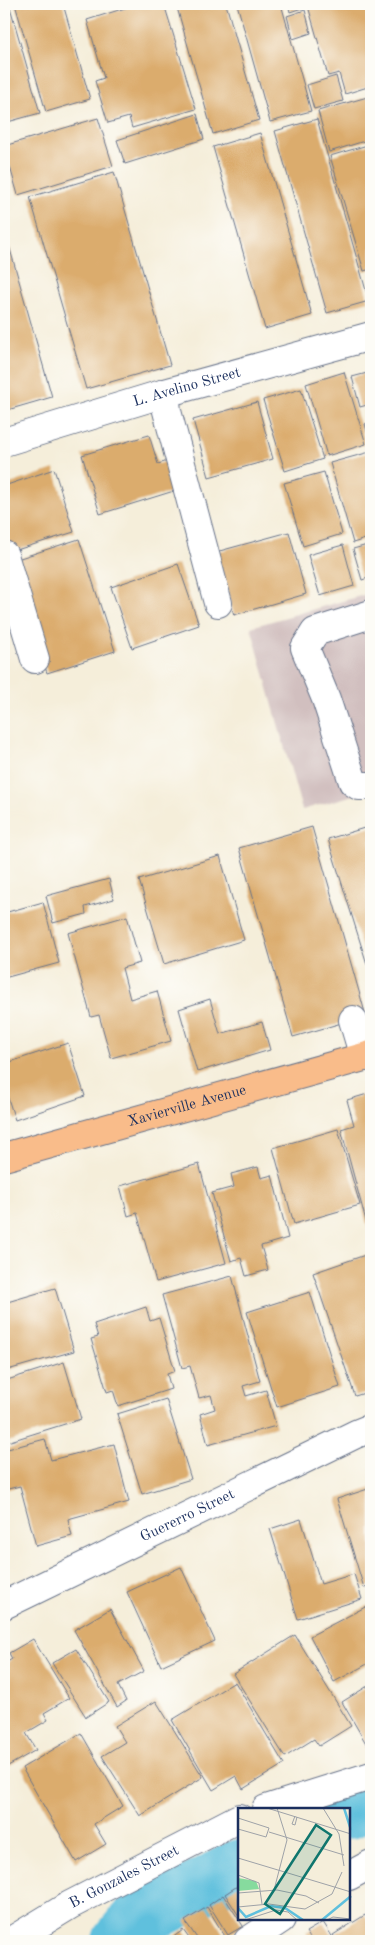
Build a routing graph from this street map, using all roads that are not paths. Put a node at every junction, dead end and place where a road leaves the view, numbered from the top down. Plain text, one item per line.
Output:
1 (371, 336) edge
2 (165, 393) junction
3 (4, 442) edge
4 (4, 556) edge
5 (218, 603) dead end
6 (371, 614) edge
7 (35, 659) dead end
8 (371, 786) edge
9 (353, 1020) dead end
10 (368, 1056) edge
11 (4, 1157) edge
12 (371, 1428) edge
13 (4, 1605) edge
14 (371, 1776) edge
15 (269, 1808) edge
16 (238, 1819) edge
17 (371, 1864) edge
18 (350, 1875) edge
19 (280, 1920) edge
20 (11, 1941) edge
21 (248, 1941) edge

1 - 2 street, L. Avelino Street
2 - 3 street, L. Avelino Street
2 - 5 street
4 - 7 street
6 - 8 street
9 - 10 street
10 - 11 main road, Xavierville Avenue
12 - 13 street, Guererro Street
14 - 15 street
16 - 20 street, B. Gonzales Street
17 - 18 street
19 - 21 street

